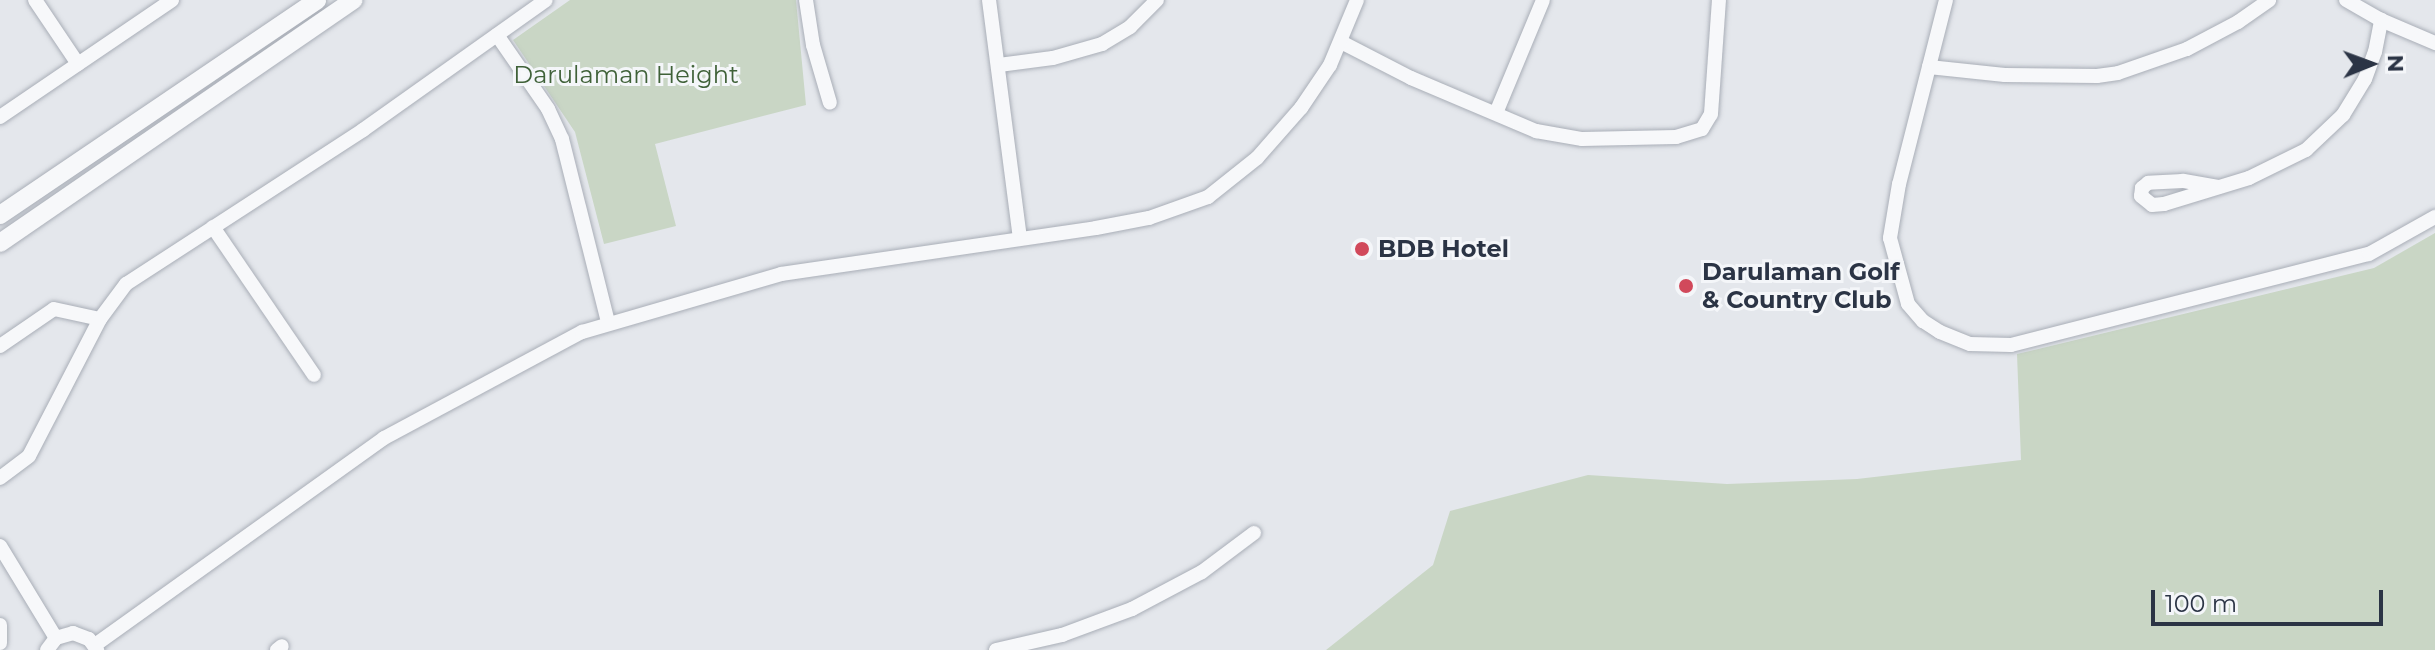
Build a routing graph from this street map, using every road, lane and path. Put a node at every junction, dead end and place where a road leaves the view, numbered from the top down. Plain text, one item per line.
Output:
1 (35, 0) edge
2 (172, 0) edge
3 (317, 0) edge
4 (354, 0) edge
5 (546, 0) edge
6 (806, 0) edge
7 (989, 0) edge
8 (1157, 0) edge
9 (1357, 0) edge
10 (1543, 0) edge
11 (1719, 0) edge
12 (1946, 0) edge
13 (2269, 0) edge
14 (2346, 0) edge
15 (2381, 20) junction
16 (497, 35) junction
17 (1341, 42) junction
18 (2435, 43) edge
19 (78, 64) junction
20 (999, 65) junction
21 (1929, 67) junction
22 (830, 103) dead end
23 (1496, 113) junction
24 (0, 117) edge
25 (2218, 187) dead end
26 (0, 215) edge
27 (2435, 217) edge
28 (213, 227) junction
29 (1020, 238) junction
30 (0, 243) edge
31 (100, 319) junction
32 (608, 322) junction
33 (0, 346) edge
34 (314, 375) dead end
35 (0, 478) edge
36 (1254, 533) dead end
37 (0, 546) edge
38 (0, 625) edge
39 (0, 643) edge
40 (52, 644) edge
41 (96, 648) edge
42 (996, 650) edge

1 - 19 street
2 - 19 street
3 - 26 street
4 - 30 street
5 - 16 street
6 - 22 street
7 - 20 street
8 - 20 street
9 - 17 street
10 - 23 street
11 - 23 street
12 - 21 street
13 - 21 street
14 - 15 street
15 - 18 street
15 - 25 street
16 - 28 street
16 - 32 street
17 - 23 street
17 - 29 street
19 - 24 street
20 - 29 street
21 - 27 street
28 - 31 street
28 - 34 street
29 - 32 street
31 - 33 street
31 - 35 street
32 - 41 street
36 - 42 street
37 - 40 street
38 - 39 street
40 - 41 street

